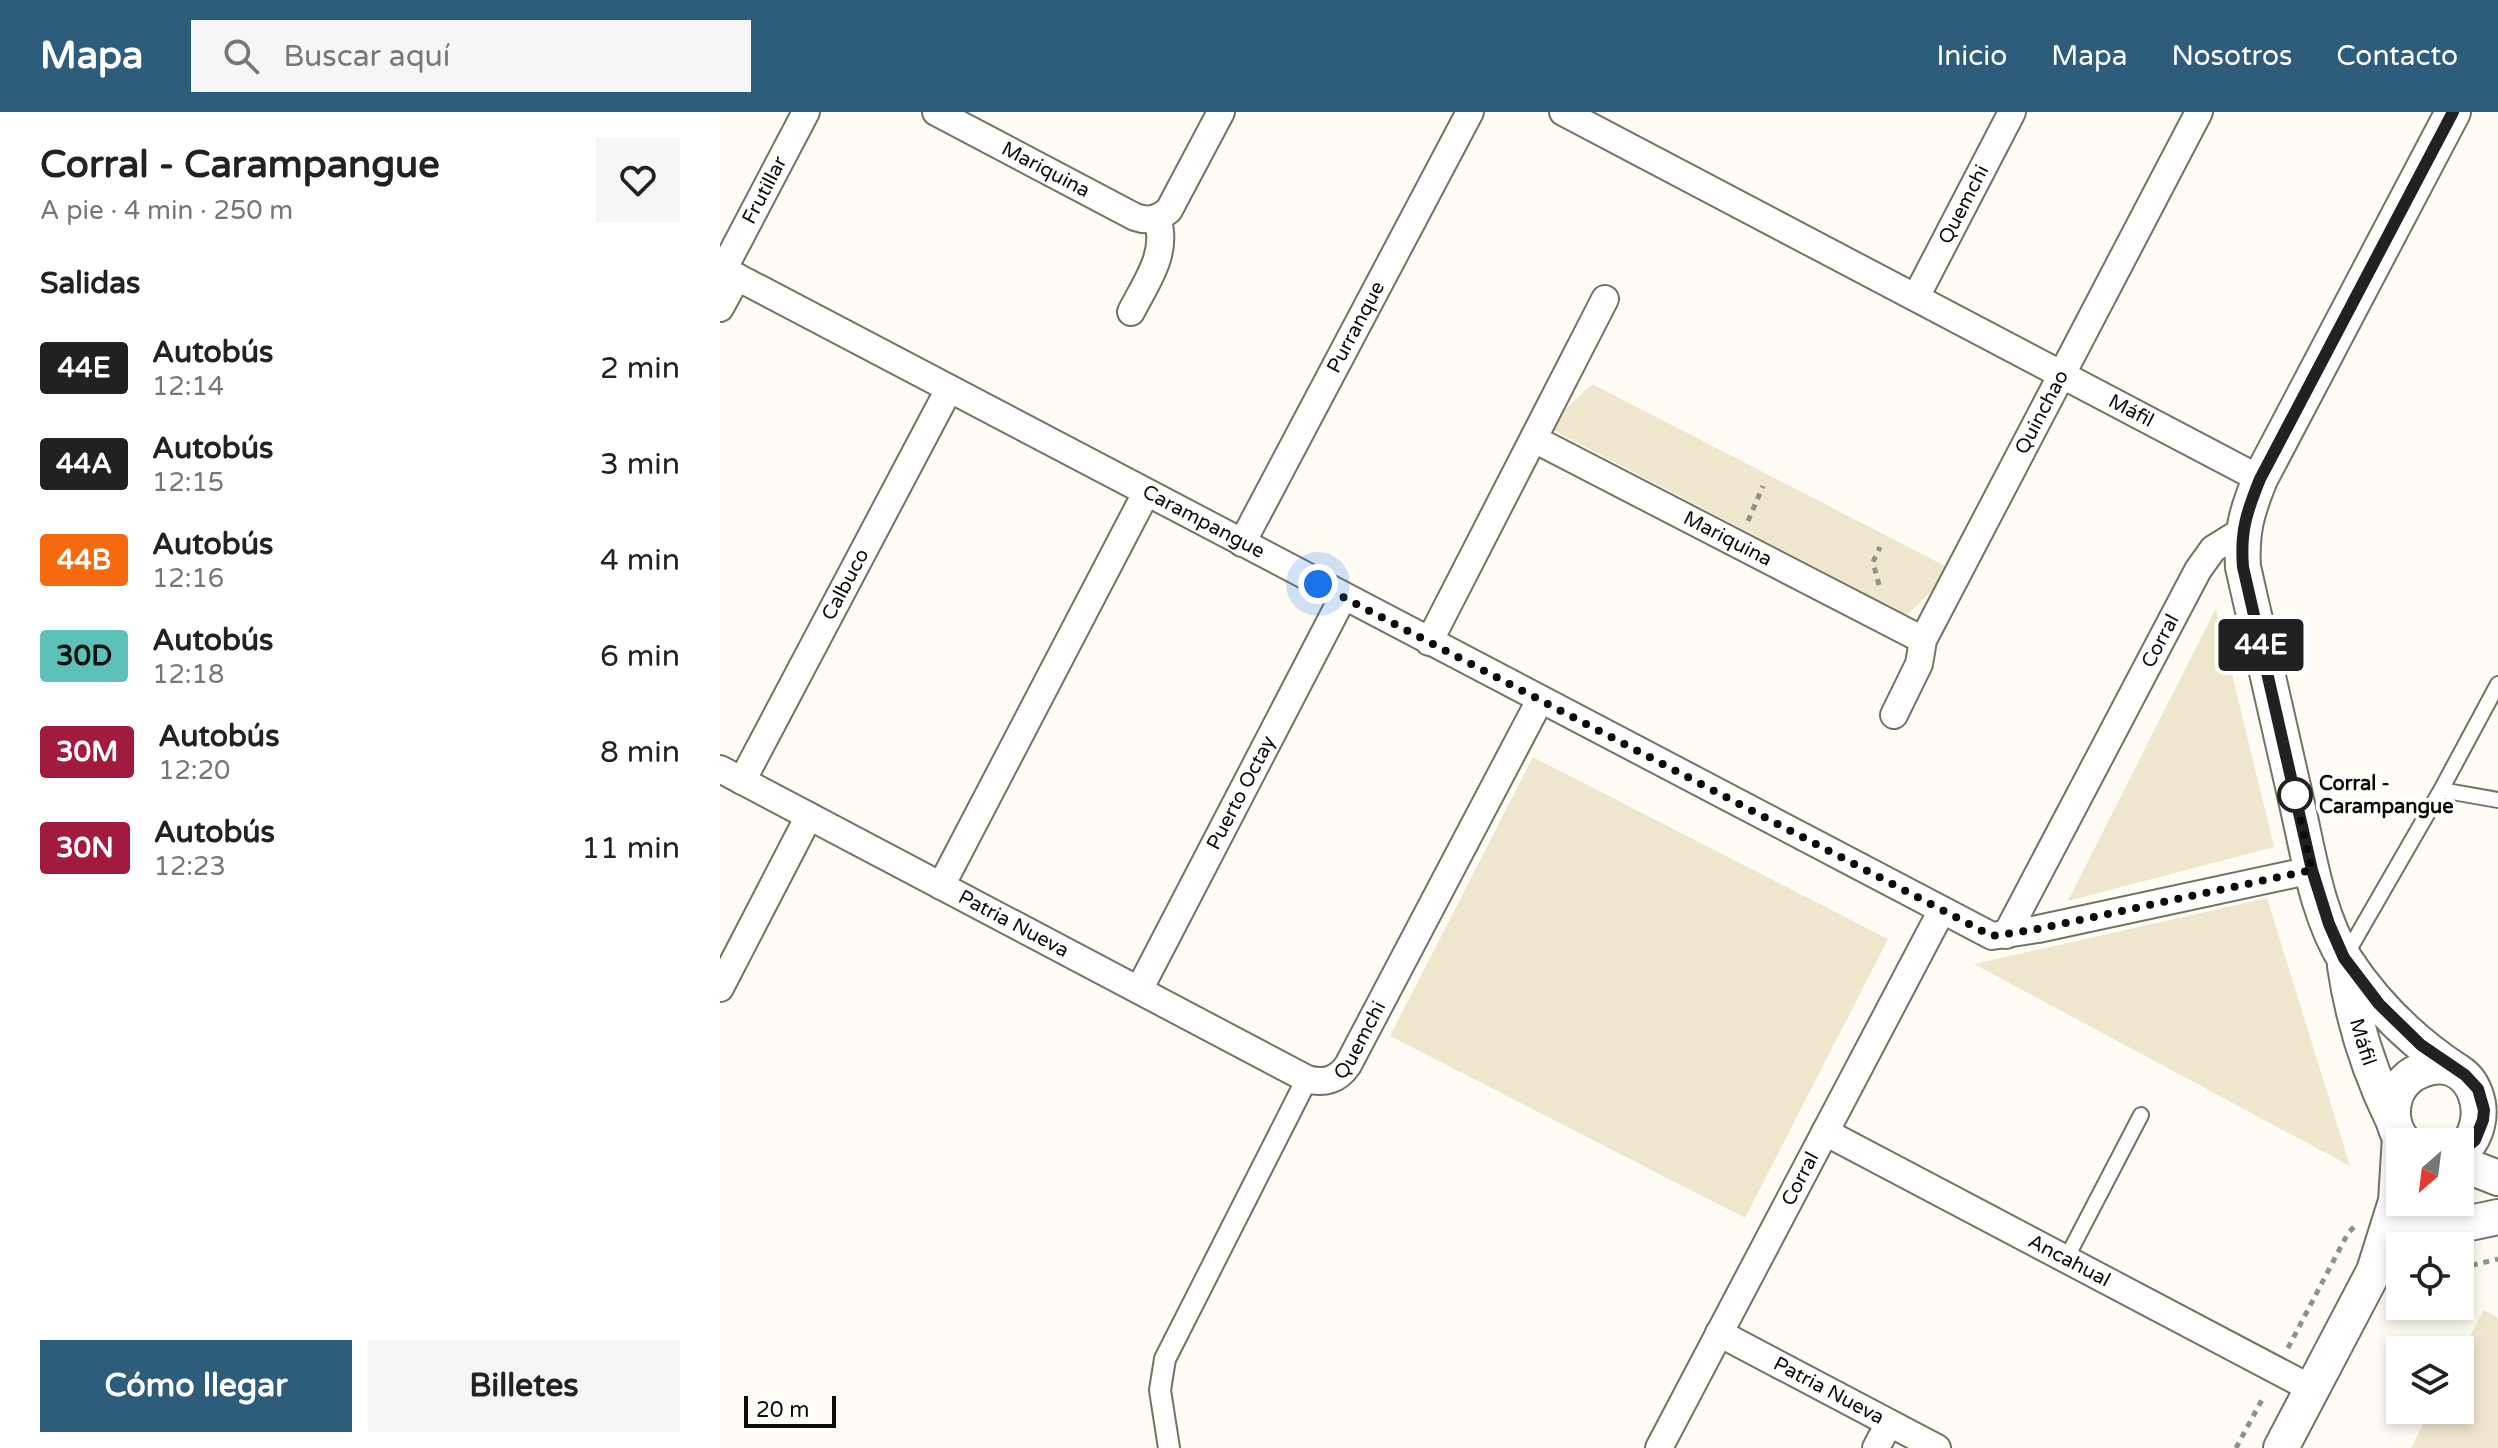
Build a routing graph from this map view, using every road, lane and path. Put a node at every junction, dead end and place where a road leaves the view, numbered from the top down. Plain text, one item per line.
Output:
1 (806, 112) edge
2 (936, 112) edge
3 (1221, 112) edge
4 (1470, 112) edge
5 (1563, 112) edge
6 (2012, 112) edge
7 (2199, 112) edge
8 (2453, 112) edge
9 (1157, 218) junction
10 (727, 271) edge
11 (1916, 297) junction
12 (1605, 299) dead end
13 (720, 308) edge
14 (1131, 312) dead end
15 (2062, 374) junction
16 (949, 389) junction
17 (1534, 439) junction
18 (2260, 479) junction
19 (1763, 486) dead end
20 (1146, 493) junction
21 (2242, 531) junction
22 (1242, 543) junction
23 (1736, 543) junction
24 (1343, 597) junction
25 (1923, 640) junction
26 (1429, 642) junction
27 (2498, 684) edge
28 (1540, 700) junction
29 (1894, 715) dead end
30 (731, 775) edge
31 (2441, 790) junction
32 (2498, 800) edge
33 (809, 816) junction
34 (2312, 870) junction
35 (941, 886) junction
36 (1942, 910) junction
37 (2006, 935) junction
38 (2344, 958) junction
39 (720, 988) edge
40 (1139, 990) junction
41 (1307, 1079) junction
42 (2475, 1082) edge
43 (2141, 1115) dead end
44 (2397, 1128) edge
45 (2398, 1128) edge
46 (1825, 1132) junction
47 (2474, 1141) edge
48 (2474, 1169) edge
49 (2498, 1178) edge
50 (2391, 1216) edge
51 (2423, 1216) edge
52 (2498, 1217) edge
53 (2363, 1227) dead end
54 (2411, 1232) edge
55 (2435, 1232) edge
56 (2066, 1259) junction
57 (2386, 1259) edge
58 (2498, 1259) edge
59 (2474, 1265) edge
60 (2374, 1271) junction
61 (1719, 1333) junction
62 (2276, 1371) junction
63 (2312, 1389) junction
64 (1889, 1423) junction
65 (1169, 1448) edge
66 (1659, 1448) edge
67 (1876, 1448) edge
68 (1937, 1448) edge
69 (2236, 1448) edge
70 (2281, 1448) edge

1 - 10 street, Frutillar
2 - 9 street, Mariquina
3 - 9 street
4 - 22 street, Purranque
5 - 11 street, Máfil
6 - 11 street, Quemchi
7 - 15 street, Quinchao
8 - 18 street
9 - 14 street
10 - 13 street, Frutillar
10 - 16 street, Carampangue
11 - 15 street, Máfil
12 - 17 street
15 - 18 street, Máfil
15 - 25 street, Quinchao
16 - 20 street, Carampangue
16 - 30 street, Calbuco
17 - 23 street, Mariquina
17 - 26 street
18 - 21 street, Máfil
19 - 23 path
20 - 22 street, Carampangue
20 - 35 street
21 - 34 street, Máfil
21 - 37 street, Corral
22 - 24 street, Carampangue
23 - 25 street, Mariquina
24 - 26 street, Carampangue
24 - 40 street, Puerto Octay
25 - 29 street, Quinchao
26 - 28 street, Carampangue
27 - 31 lane
28 - 36 street, Carampangue
28 - 41 street, Quemchi
30 - 33 street, Patria Nueva
31 - 32 lane
31 - 38 lane
33 - 35 street, Patria Nueva
33 - 39 street
34 - 37 street, Carampangue
34 - 38 street, Máfil
35 - 40 street, Patria Nueva
36 - 37 street, Carampangue
36 - 46 street, Corral
38 - 42 street, Máfil
38 - 44 street, Máfil
40 - 41 street, Patria Nueva
41 - 65 street, Quemchi
42 - 45 street
42 - 47 street
43 - 56 lane
46 - 56 street, Ancahual
46 - 61 street, Corral
48 - 49 street
50 - 60 street
51 - 54 street
52 - 55 street
53 - 62 path
56 - 62 street, Ancahual
57 - 60 street
58 - 59 path
60 - 63 street
61 - 64 street, Patria Nueva
61 - 66 street, Corral
62 - 63 street, Ancahual
62 - 69 path
63 - 70 street
64 - 67 street
64 - 68 street, Patria Nueva

